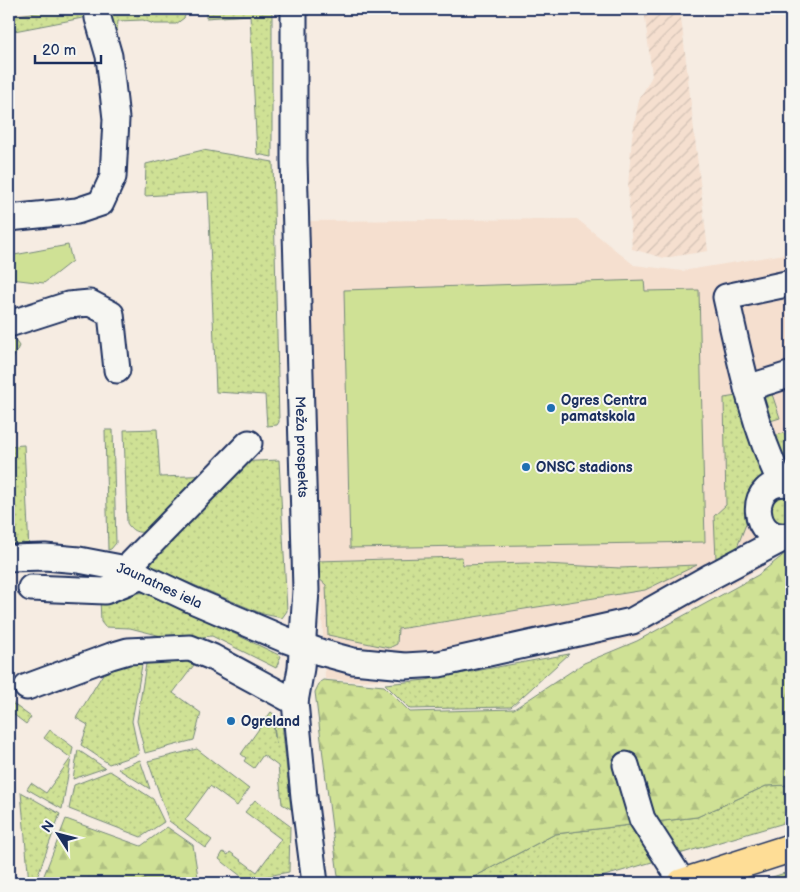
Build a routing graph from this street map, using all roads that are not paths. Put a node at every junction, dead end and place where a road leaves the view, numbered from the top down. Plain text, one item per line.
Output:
1 (97, 9) edge
2 (294, 9) edge
3 (9, 218) edge
4 (791, 283) edge
5 (9, 324) edge
6 (117, 370) dead end
7 (789, 375) dead end
8 (747, 388) junction
9 (249, 444) dead end
10 (786, 484) edge
11 (760, 523) junction
12 (790, 536) edge
13 (9, 558) edge
14 (738, 562) junction
15 (134, 573) junction
16 (31, 588) dead end
17 (303, 646) junction
18 (27, 687) dead end
19 (295, 702) junction
20 (626, 765) dead end
21 (791, 848) edge
22 (315, 883) edge
23 (682, 883) edge

1 - 3 street
2 - 17 street, Meža prospekts
4 - 8 street
5 - 6 street
7 - 8 street
8 - 10 street
9 - 15 street
10 - 11 street
11 - 12 street
11 - 14 street
12 - 14 street, Jaunatnes iela
13 - 15 street, Jaunatnes iela
14 - 17 street, Jaunatnes iela
15 - 16 street
15 - 17 street, Jaunatnes iela
17 - 19 street, Meža prospekts
18 - 19 street
19 - 22 street, Meža prospekts
20 - 23 street
21 - 23 main road

